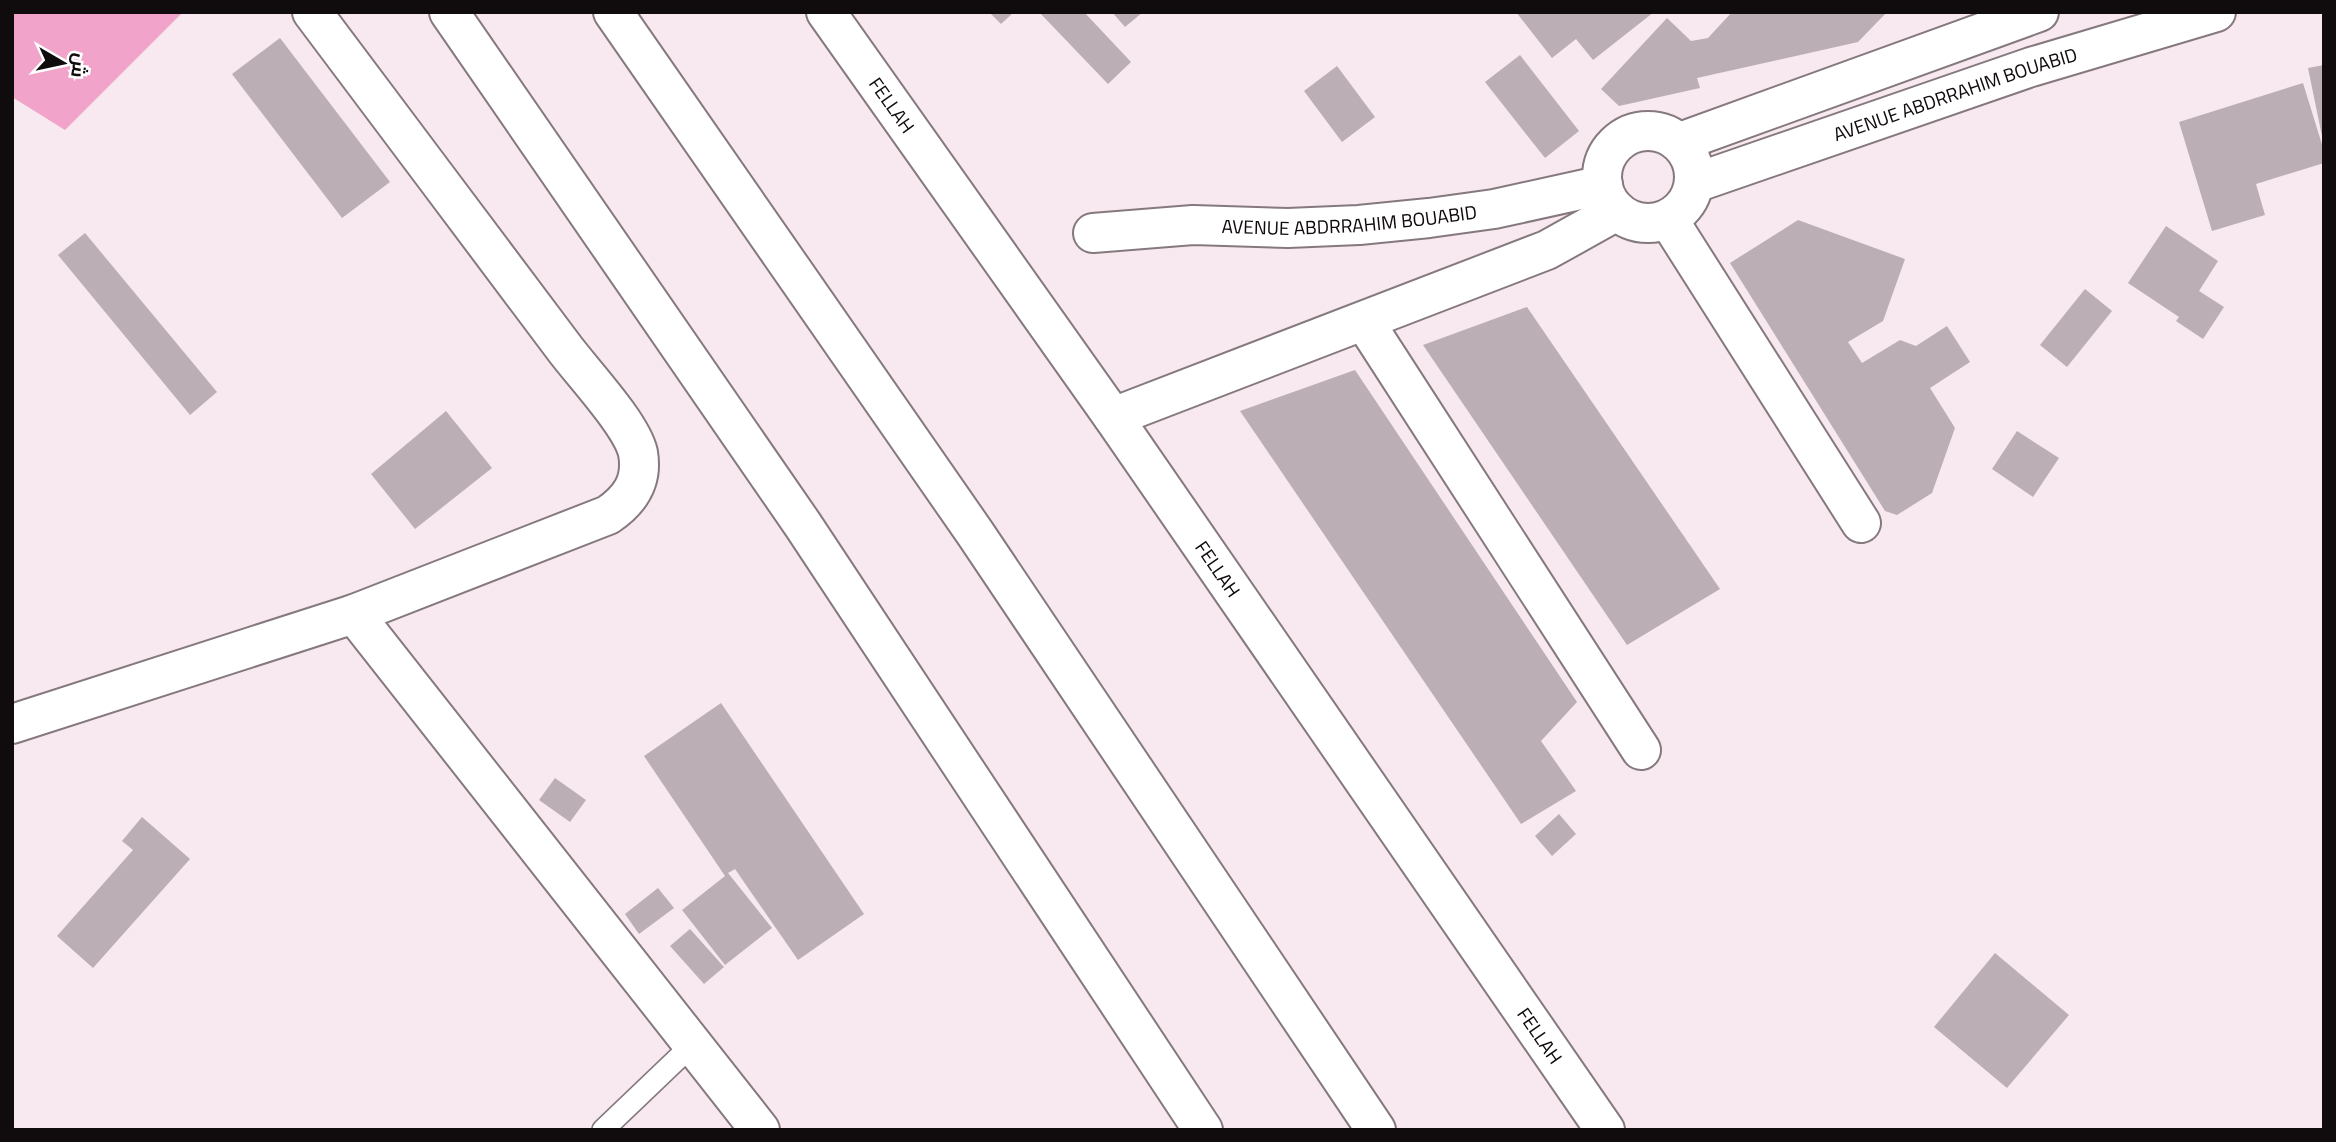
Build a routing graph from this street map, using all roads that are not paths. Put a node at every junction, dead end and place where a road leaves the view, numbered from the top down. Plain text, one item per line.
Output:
1 (312, 12) edge
2 (449, 12) edge
3 (613, 12) edge
4 (826, 12) edge
5 (2216, 12) edge
6 (2018, 16) edge
7 (2031, 67) junction
8 (1680, 142) junction
9 (1695, 183) junction
10 (1610, 198) junction
11 (1668, 219) junction
12 (1093, 233) dead end
13 (1364, 321) junction
14 (1113, 417) junction
15 (1861, 523) dead end
16 (354, 614) junction
17 (12, 724) edge
18 (1641, 750) dead end
19 (693, 1044) junction
20 (746, 1124) edge
21 (603, 1130) edge
22 (1203, 1130) edge
23 (1376, 1130) edge
24 (1605, 1130) edge

1 - 16 main road
2 - 22 main road
3 - 23 main road
4 - 14 main road, FELLAH
5 - 7 main road, AVENUE ABDRRAHIM BOUABID
6 - 7 main road
6 - 8 main road
7 - 9 main road, AVENUE ABDRRAHIM BOUABID
8 - 9 main road
8 - 10 main road
9 - 11 main road
10 - 11 main road
10 - 12 main road, AVENUE ABDRRAHIM BOUABID
10 - 13 main road
11 - 15 main road
13 - 14 main road
13 - 18 main road
14 - 24 main road, FELLAH
16 - 17 main road
16 - 19 main road
19 - 20 main road
19 - 21 lane

